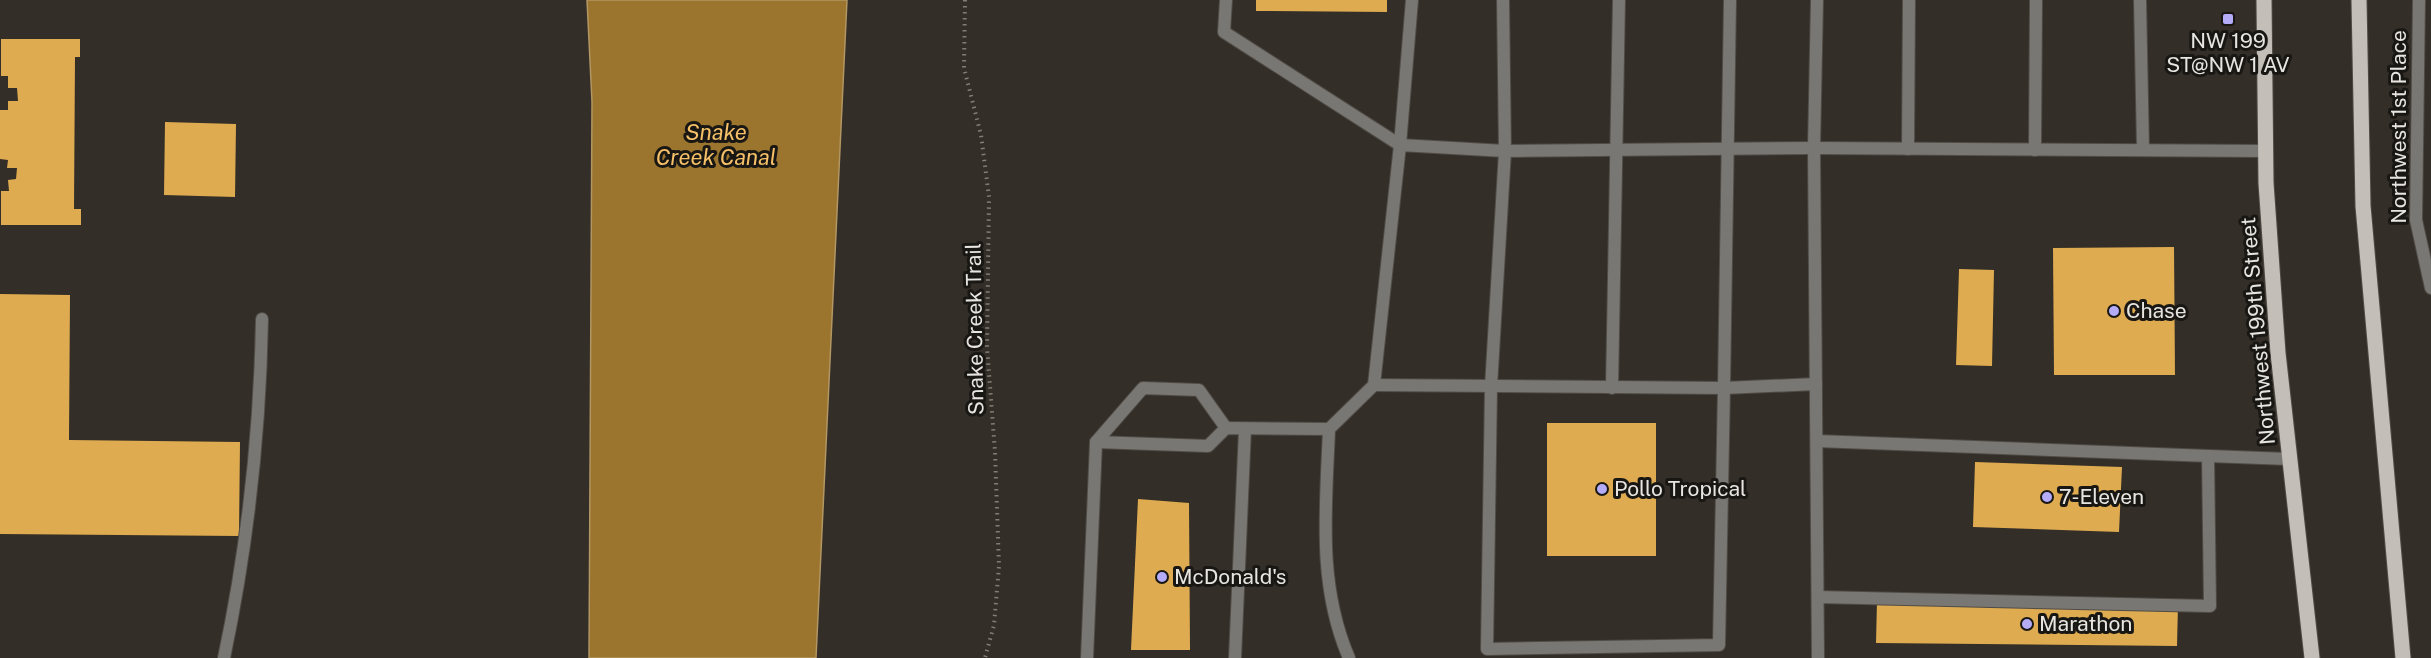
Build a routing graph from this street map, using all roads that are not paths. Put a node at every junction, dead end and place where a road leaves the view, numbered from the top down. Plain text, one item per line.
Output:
1 (1226, 0) edge
2 (1412, 0) edge
3 (1503, 0) edge
4 (1619, 0) edge
5 (1730, 0) edge
6 (1817, 0) edge
7 (1910, 0) edge
8 (2036, 0) edge
9 (2140, 0) edge
10 (2264, 0) edge
11 (2359, 0) edge
12 (2419, 0) edge
13 (1400, 145) junction
14 (1814, 148) junction
15 (1729, 149) junction
16 (1908, 149) junction
17 (2143, 149) junction
18 (1617, 150) junction
19 (2035, 150) junction
20 (1504, 151) junction
21 (2266, 151) junction
22 (2431, 288) edge
23 (262, 319) dead end
24 (1816, 384) junction
25 (1374, 385) junction
26 (1491, 387) junction
27 (1612, 388) junction
28 (1724, 388) junction
29 (1226, 428) junction
30 (1245, 429) junction
31 (1329, 429) junction
32 (1817, 441) junction
33 (1096, 442) junction
34 (2208, 456) junction
35 (2290, 459) junction
36 (1818, 597) junction
37 (224, 658) edge
38 (1087, 658) edge
39 (1235, 658) edge
40 (1349, 658) edge
41 (1818, 658) edge
42 (2312, 658) edge
43 (2403, 658) edge

1 - 13 street
2 - 13 street
3 - 20 street
4 - 18 street
5 - 15 street
6 - 14 street
7 - 16 street
8 - 19 street
9 - 17 street
10 - 21 main road, Northwest 199th Street
11 - 43 main road
12 - 22 street, Northwest 1st Place
13 - 20 street
13 - 25 street
14 - 15 street
14 - 16 street
14 - 24 street
15 - 18 street
15 - 28 street
16 - 19 street
17 - 19 street
17 - 21 street
18 - 20 street
18 - 27 street
20 - 26 street
21 - 35 main road, Northwest 199th Street
23 - 37 street
24 - 28 street
24 - 32 street
25 - 26 street
25 - 31 street
26 - 27 street
26 - 28 street
27 - 28 street
29 - 30 street
29 - 33 street
29 - 33 street
30 - 31 street
30 - 39 street
31 - 40 street
32 - 34 street
32 - 36 street
33 - 38 street
34 - 35 street
34 - 36 street
35 - 42 main road, Northwest 199th Street
36 - 41 street

